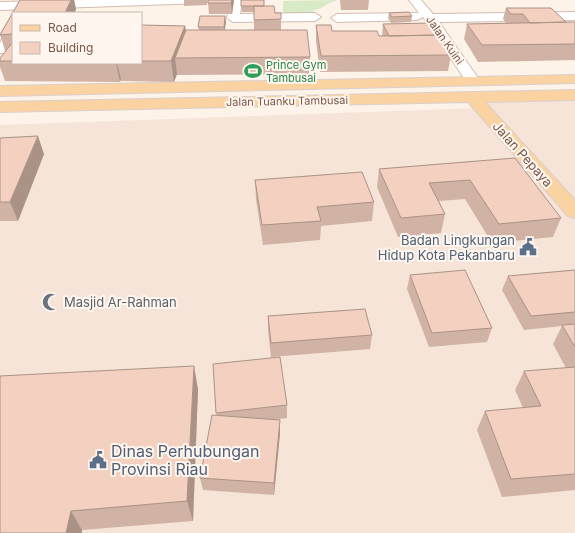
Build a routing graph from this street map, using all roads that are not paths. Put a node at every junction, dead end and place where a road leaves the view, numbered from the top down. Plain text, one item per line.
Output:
1 (204, 0) edge
2 (236, 0) edge
3 (415, 0) edge
4 (0, 6) edge
5 (12, 16) edge
6 (575, 16) edge
7 (0, 17) edge
8 (315, 17) dead end
9 (429, 17) junction
10 (337, 18) dead end
11 (12, 32) edge
12 (3, 50) edge
13 (575, 79) edge
14 (472, 89) junction
15 (0, 91) edge
16 (575, 95) edge
17 (0, 107) edge
18 (575, 212) edge

1 - 4 street
2 - 8 street
3 - 9 street, Jalan Kuini
5 - 7 street
6 - 9 street
9 - 10 street
9 - 14 street, Jalan Kuini
11 - 12 street
13 - 14 main road, Jalan Tuanku Tambusai
14 - 15 main road, Jalan Tuanku Tambusai
14 - 16 main road, Jalan Tuanku Tambusai
14 - 17 main road, Jalan Tuanku Tambusai
14 - 18 main road, Jalan Pepaya

